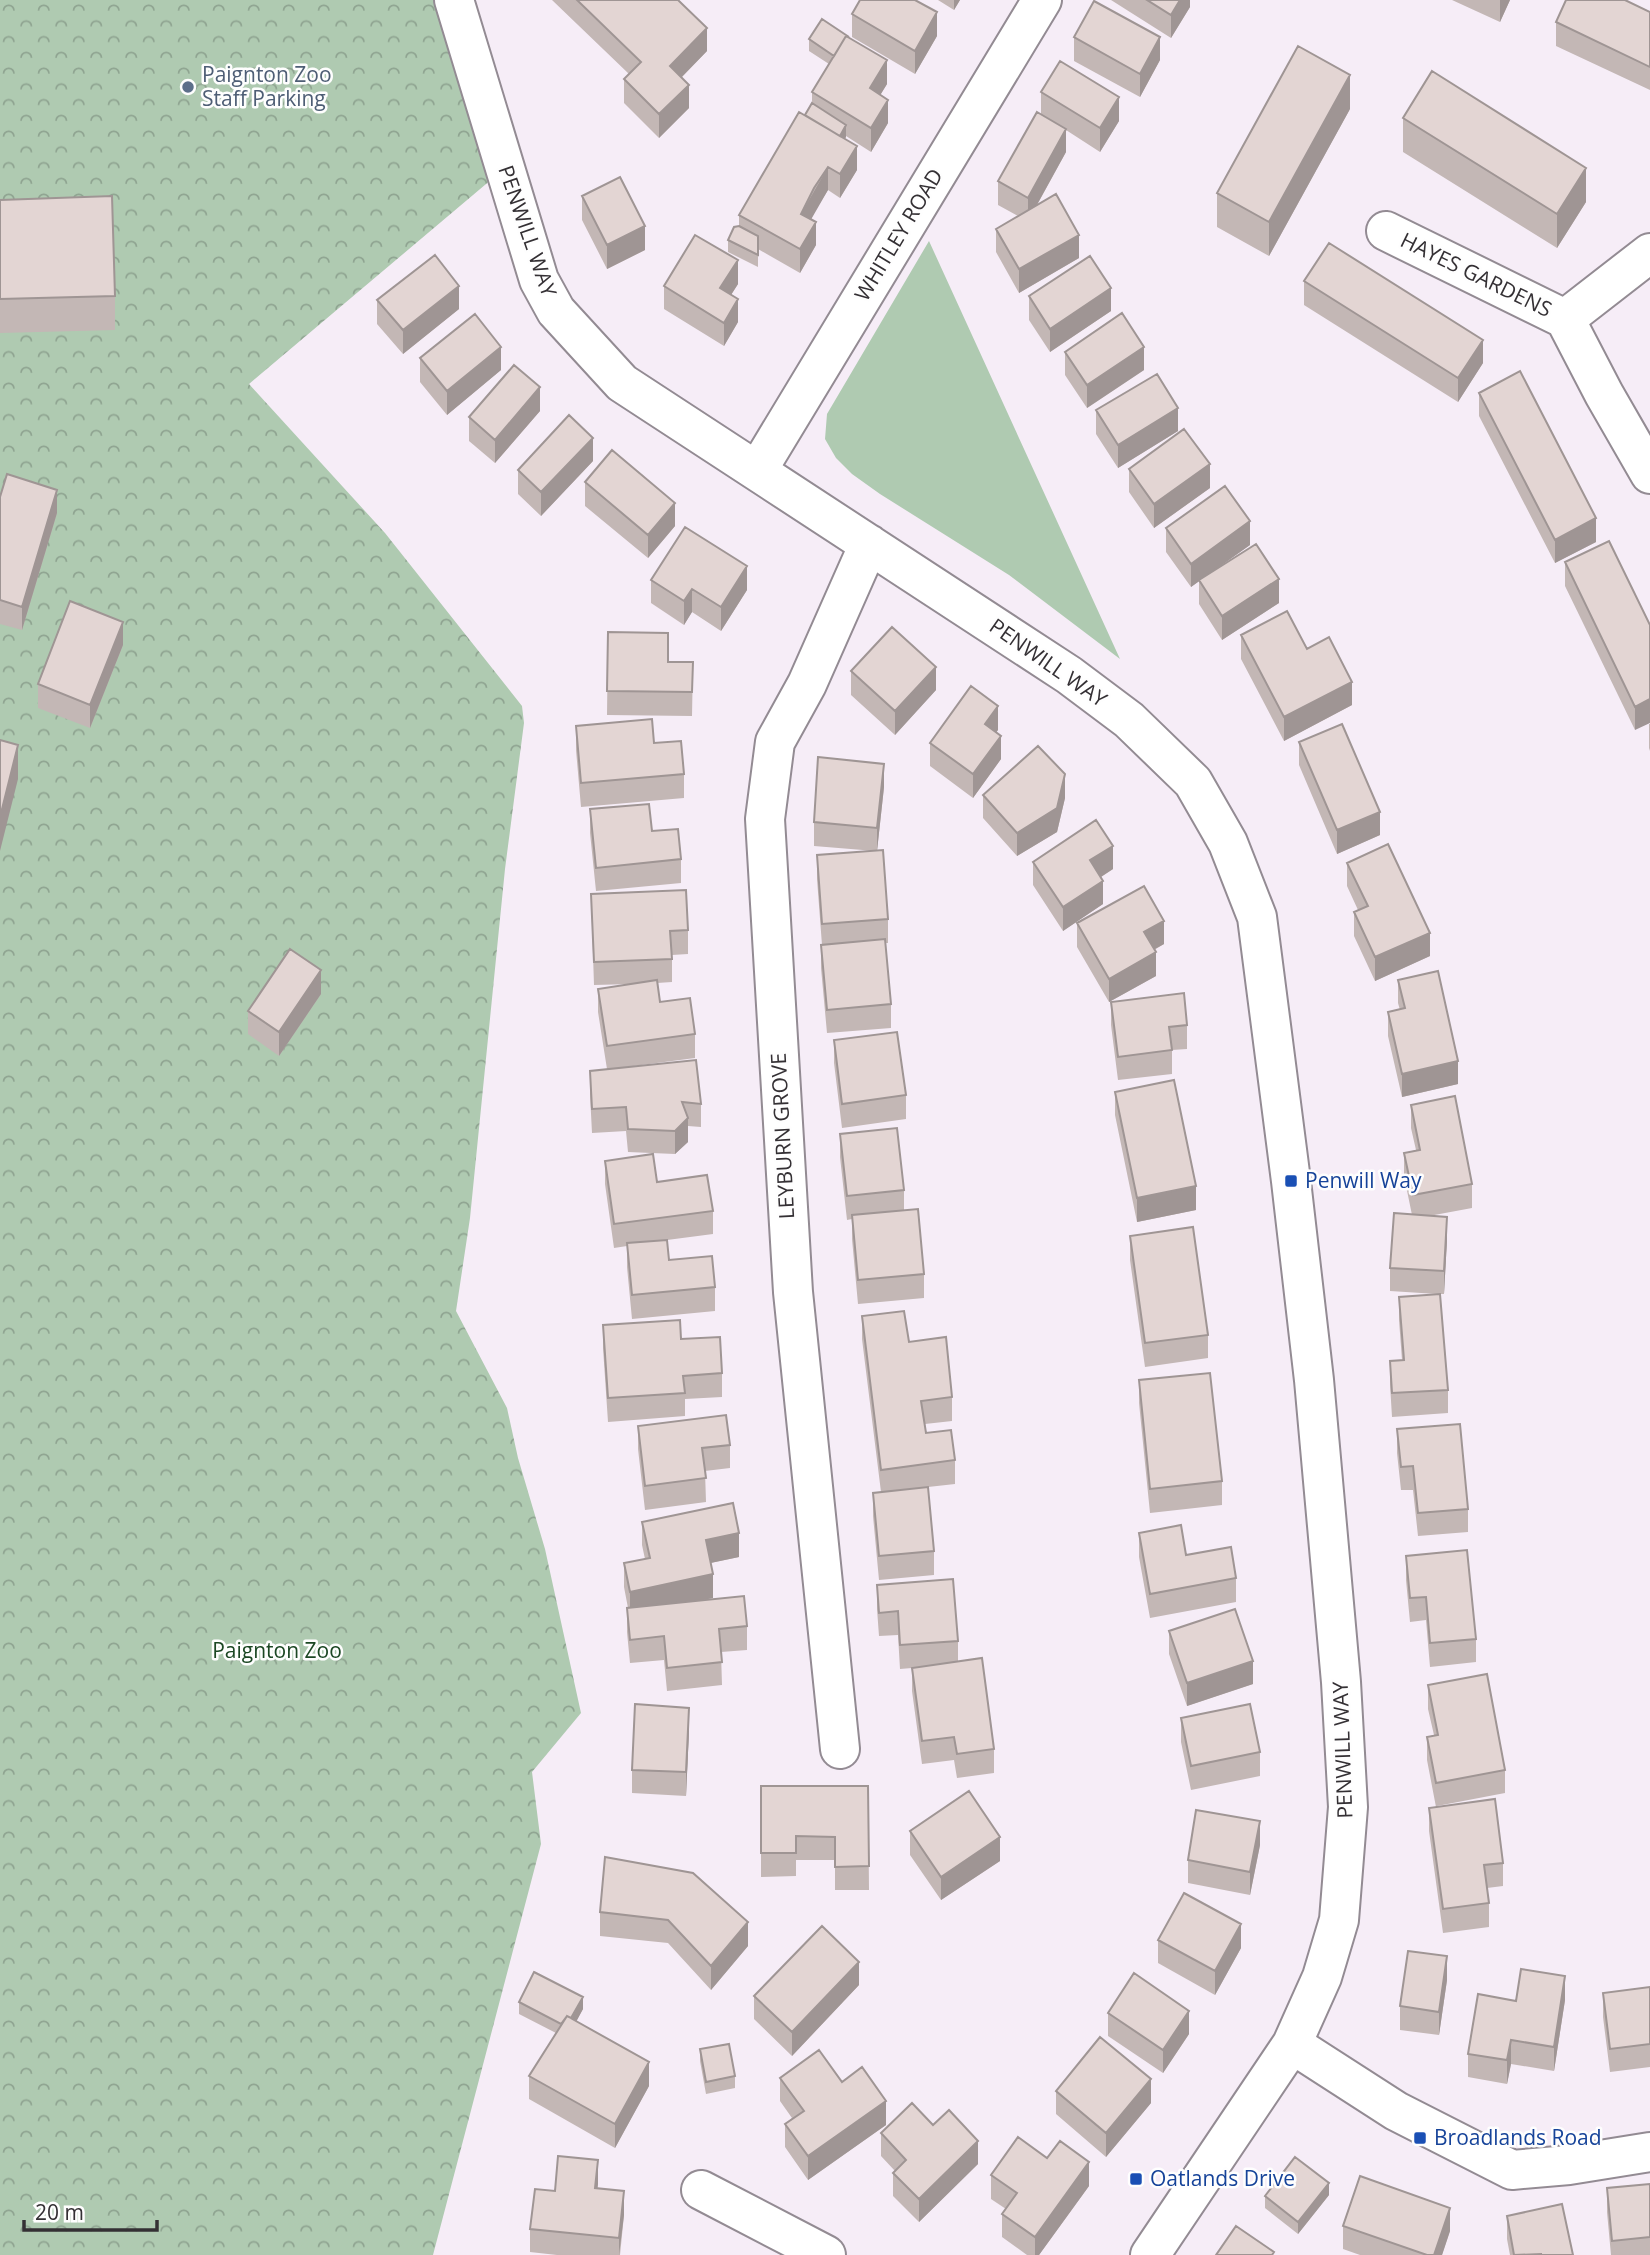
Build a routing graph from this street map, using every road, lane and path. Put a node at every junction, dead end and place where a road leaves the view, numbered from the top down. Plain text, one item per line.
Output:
1 (454, 0) edge
2 (1042, 0) edge
3 (1386, 231) dead end
4 (1650, 253) edge
5 (1565, 320) junction
6 (757, 471) junction
7 (1650, 474) edge
8 (869, 544) junction
9 (840, 1749) dead end
10 (1292, 2044) junction
11 (1650, 2152) edge
12 (701, 2190) dead end
13 (826, 2255) edge
14 (1150, 2255) edge

1 - 6 street, PENWILL WAY
2 - 6 street, WHITLEY ROAD
3 - 5 street, HAYES GARDENS
4 - 5 street, HAYES GARDENS
5 - 7 street, HAYES GARDENS
6 - 8 street, PENWILL WAY
8 - 9 street, LEYBURN GROVE
8 - 10 street, PENWILL WAY
10 - 11 street
10 - 14 street, PENWILL WAY
12 - 13 street

